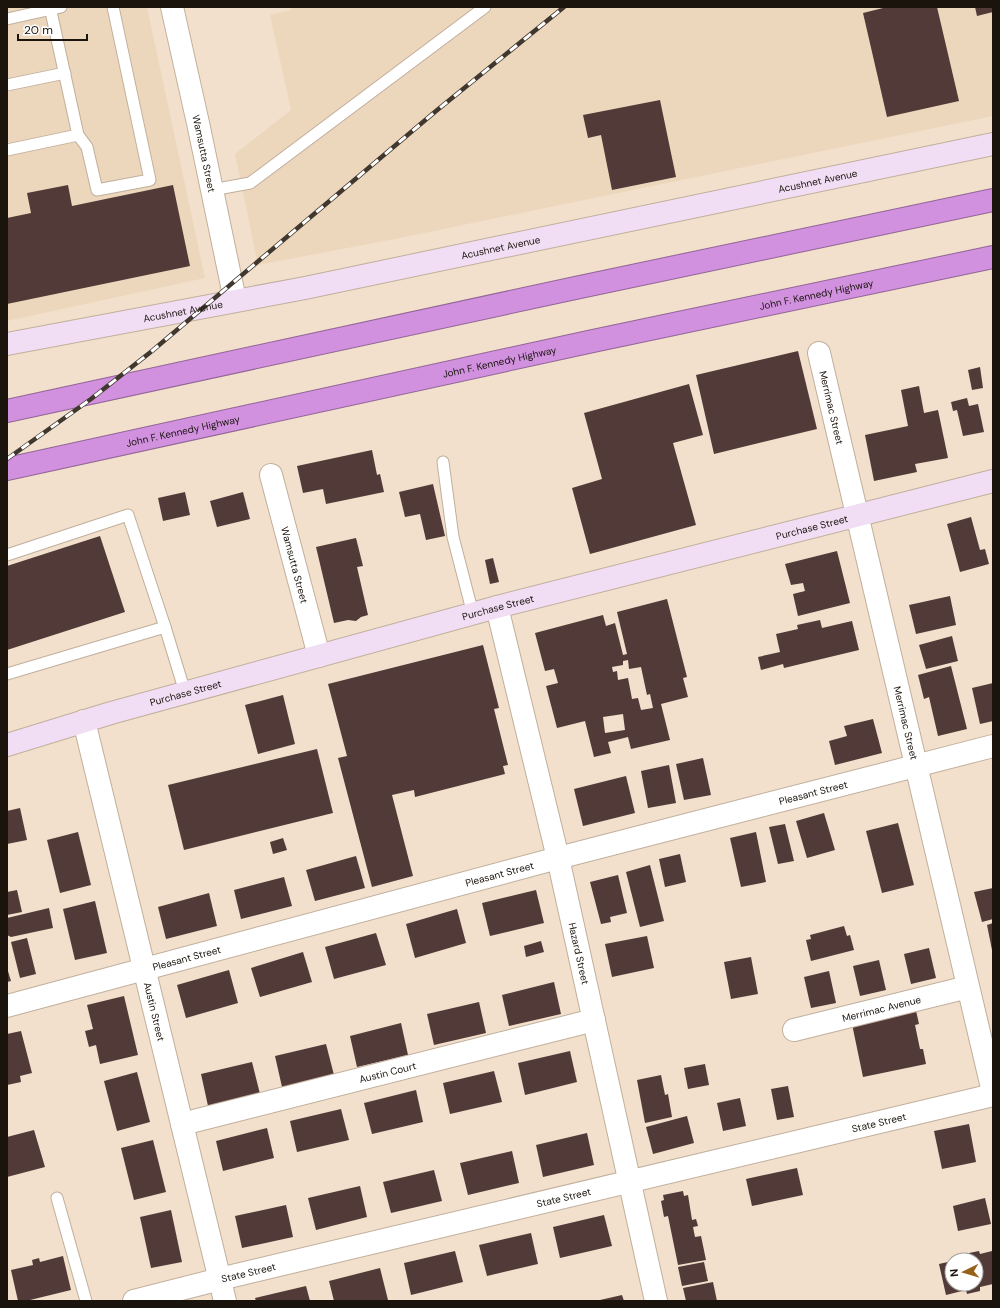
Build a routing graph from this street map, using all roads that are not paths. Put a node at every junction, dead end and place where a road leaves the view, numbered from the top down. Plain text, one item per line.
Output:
1 (113, 7) edge
2 (172, 7) edge
3 (485, 7) edge
4 (54, 8) edge
5 (7, 19) edge
6 (65, 73) junction
7 (7, 85) edge
8 (78, 135) junction
9 (993, 144) edge
10 (7, 150) edge
11 (212, 190) junction
12 (993, 200) edge
13 (993, 257) edge
14 (235, 300) junction
15 (7, 344) edge
16 (819, 353) dead end
17 (7, 411) edge
18 (443, 462) dead end
19 (7, 469) edge
20 (271, 475) dead end
21 (993, 480) edge
22 (857, 515) junction
23 (7, 555) edge
24 (497, 607) junction
25 (473, 614) junction
26 (165, 627) junction
27 (319, 656) junction
28 (7, 674) edge
29 (185, 692) junction
30 (84, 721) junction
31 (7, 745) edge
32 (993, 746) edge
33 (916, 765) junction
34 (558, 858) junction
35 (144, 968) junction
36 (968, 987) junction
37 (7, 1006) edge
38 (594, 1020) junction
39 (794, 1030) dead end
40 (993, 1093) edge
41 (182, 1124) junction
42 (629, 1181) junction
43 (57, 1198) dead end
44 (220, 1279) junction
45 (86, 1301) edge
46 (134, 1301) edge
47 (225, 1301) edge
48 (656, 1301) edge

1 - 8 lane
2 - 11 street, Wamsutta Street
3 - 11 lane
4 - 5 lane
4 - 6 lane
6 - 7 lane
6 - 8 lane
8 - 10 lane
9 - 14 main road, Acushnet Avenue
11 - 14 street, Wamsutta Street
12 - 17 highway
13 - 19 highway, John F. Kennedy Highway
14 - 15 main road, Acushnet Avenue
16 - 22 street, Merrimac Street
18 - 25 lane
20 - 27 street, Wamsutta Street
21 - 22 main road, Purchase Street
22 - 24 main road, Purchase Street
22 - 33 street, Merrimac Street
23 - 26 lane
24 - 25 main road, Purchase Street
24 - 34 street, Hazard Street
25 - 27 main road, Purchase Street
26 - 28 lane
26 - 29 lane
27 - 29 main road, Purchase Street
29 - 30 main road, Purchase Street
30 - 31 main road, Purchase Street
30 - 35 street, Austin Street
32 - 33 street, Pleasant Street
33 - 34 street, Pleasant Street
33 - 36 street, Merrimac Street
34 - 35 street, Pleasant Street
34 - 38 street, Hazard Street
35 - 37 street, Pleasant Street
35 - 41 street, Austin Street
36 - 39 street, Merrimac Avenue
36 - 40 street, Merrimac Street
38 - 41 street, Austin Court
38 - 42 street, Hazard Street
40 - 42 street, State Street
41 - 44 street, Austin Street
42 - 44 street, State Street
42 - 48 street, Hazard Street
43 - 45 lane
44 - 46 street, State Street
44 - 47 street, Austin Street

